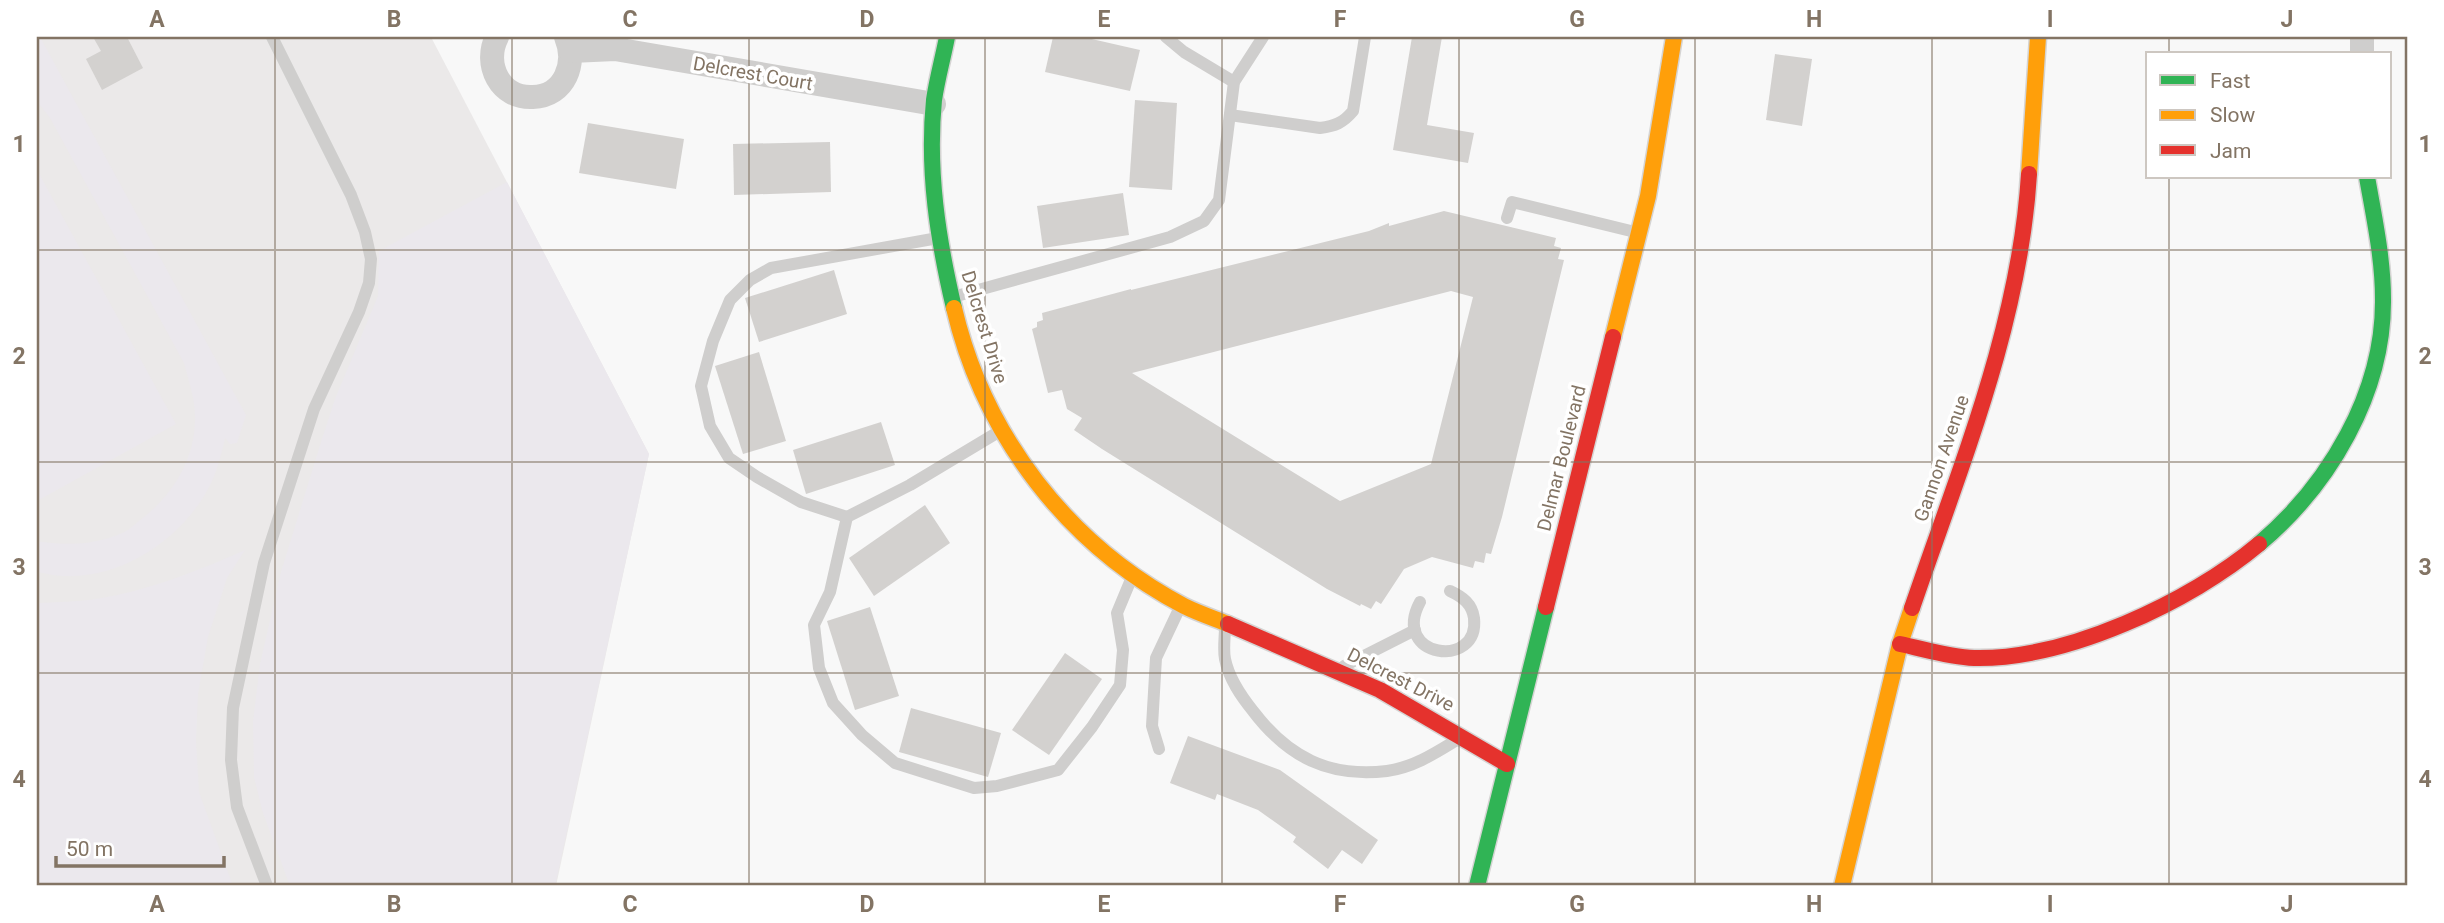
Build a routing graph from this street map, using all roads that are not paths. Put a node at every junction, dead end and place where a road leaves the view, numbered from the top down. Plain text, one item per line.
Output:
1 (272, 37) edge
2 (497, 37) edge
3 (947, 37) edge
4 (1166, 37) edge
5 (1263, 37) edge
6 (1365, 37) edge
7 (1674, 37) edge
8 (2038, 37) edge
9 (568, 44) edge
10 (1234, 82) junction
11 (934, 104) junction
12 (1230, 115) junction
13 (2367, 178) edge
14 (1507, 218) dead end
15 (1639, 233) junction
16 (939, 238) junction
17 (952, 298) junction
18 (1000, 431) junction
19 (847, 517) junction
20 (1133, 573) junction
21 (1450, 591) dead end
22 (1420, 602) dead end
23 (1181, 605) junction
24 (1225, 623) junction
25 (1415, 630) junction
26 (1900, 644) junction
27 (1337, 669) junction
28 (1464, 736) junction
29 (1159, 749) dead end
30 (1507, 764) junction
31 (267, 886) edge
32 (1477, 886) edge
33 (1842, 886) edge

1 - 31 lane
2 - 9 street, Delcrest Court
3 - 11 street, Delcrest Drive
4 - 10 lane
5 - 10 lane
6 - 12 lane
7 - 15 street, Delmar Boulevard
8 - 26 street, Gannon Avenue
9 - 11 street, Delcrest Court
10 - 12 lane
11 - 16 street, Delcrest Drive
12 - 17 lane
13 - 26 street
14 - 15 lane
15 - 30 street, Delmar Boulevard
16 - 17 street, Delcrest Drive
16 - 19 lane
17 - 18 street, Delcrest Drive
18 - 19 lane
18 - 20 street, Delcrest Drive
19 - 20 lane
20 - 23 street, Delcrest Drive
21 - 25 lane
22 - 25 lane
23 - 24 street, Delcrest Drive
23 - 29 lane
24 - 27 street, Delcrest Drive
24 - 28 lane
25 - 27 lane
26 - 33 street, Gannon Avenue
27 - 28 street, Delcrest Drive
28 - 30 street, Delcrest Drive
30 - 32 street, Delmar Boulevard

